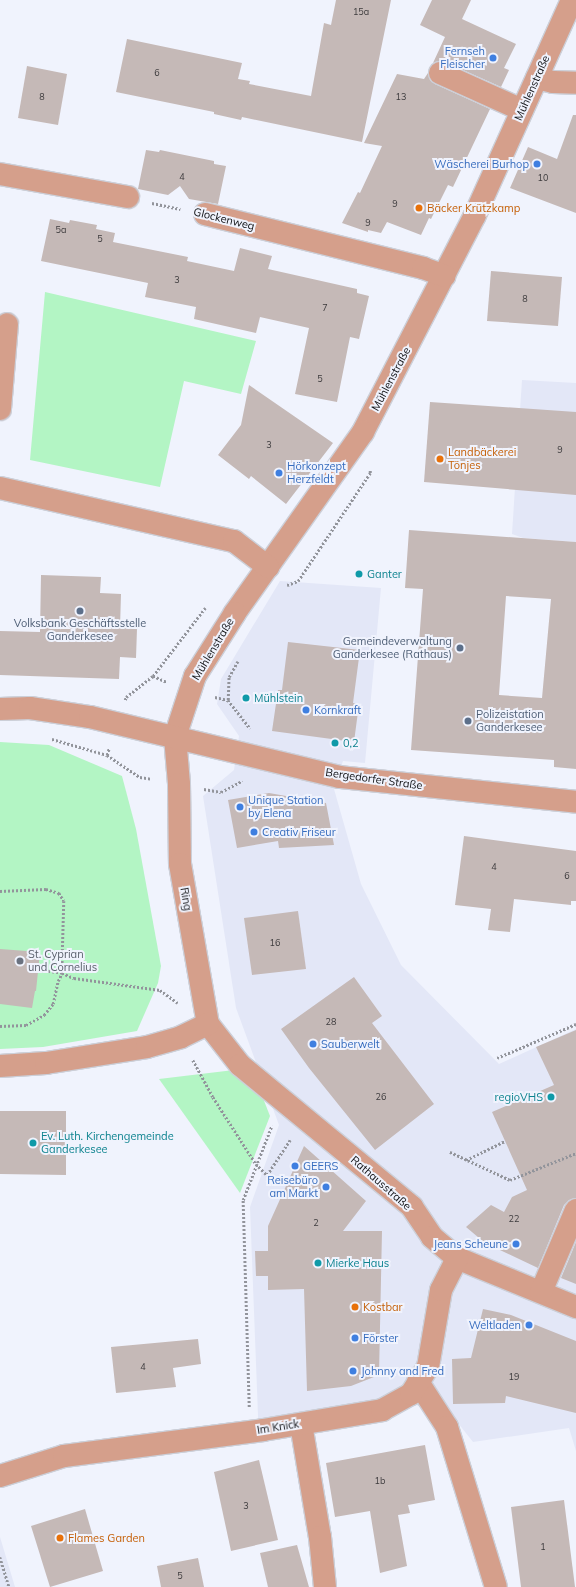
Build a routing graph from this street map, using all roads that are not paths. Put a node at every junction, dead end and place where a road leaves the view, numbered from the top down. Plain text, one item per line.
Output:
1 (572, 0) edge
2 (440, 73) dead end
3 (537, 78) junction
4 (576, 83) edge
5 (522, 110) junction
6 (0, 174) edge
7 (128, 197) road end
8 (205, 214) road end
9 (445, 276) junction
10 (7, 324) dead end
11 (0, 409) edge
12 (0, 488) edge
13 (268, 567) junction
14 (0, 709) edge
15 (175, 737) junction
16 (576, 802) edge
17 (208, 1024) junction
18 (0, 1066) edge
19 (576, 1210) edge
20 (457, 1258) junction
21 (541, 1292) junction
22 (576, 1307) edge
23 (418, 1382) junction
24 (301, 1424) junction
25 (0, 1476) edge
26 (325, 1587) edge
27 (496, 1587) edge

1 - 3 street, Mühlenstraße
2 - 5 street
3 - 4 street
3 - 5 street, Mühlenstraße
5 - 9 street, Mühlenstraße
6 - 7 street
8 - 9 street, Glockenweg
9 - 13 street, Mühlenstraße
10 - 11 street
12 - 13 street
13 - 15 street, Mühlenstraße
14 - 15 street
15 - 16 street, Bergedorfer Straße
15 - 17 street, Ring
17 - 18 street
17 - 20 street, Rathausstraße
19 - 21 street
20 - 21 street, Rathausstraße
20 - 23 street, Im Knick
21 - 22 street, Rathausstraße
23 - 24 street, Im Knick
23 - 27 street
24 - 25 street, Im Knick
24 - 26 street

